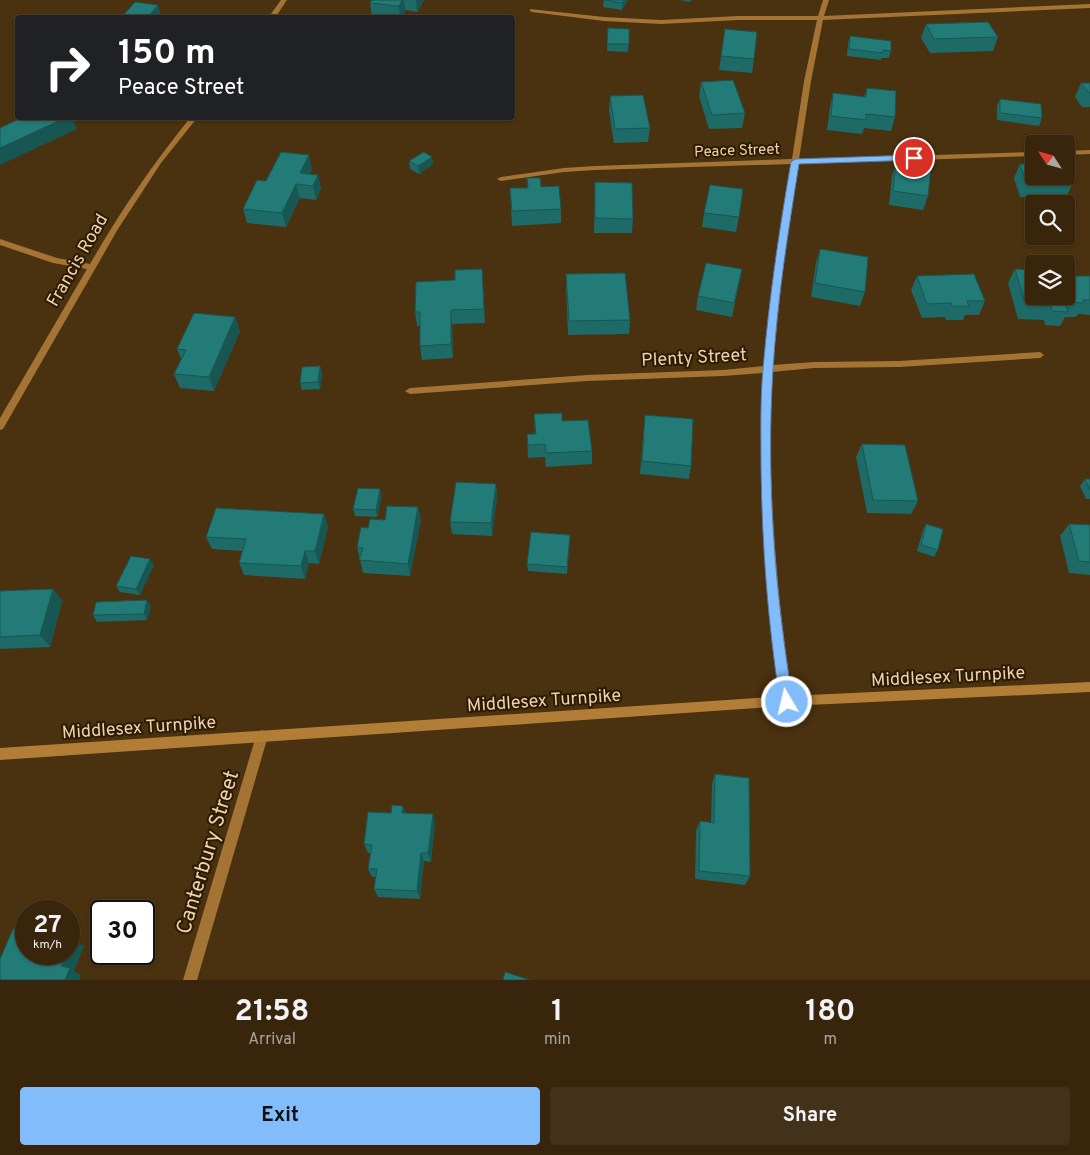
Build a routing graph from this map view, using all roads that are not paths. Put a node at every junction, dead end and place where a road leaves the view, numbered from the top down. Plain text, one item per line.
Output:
1 (284, 0) edge
2 (826, 0) edge
3 (1090, 6) edge
4 (532, 10) dead end
5 (273, 15) edge
6 (820, 18) junction
7 (192, 120) edge
8 (1090, 152) edge
9 (1075, 153) edge
10 (1025, 154) edge
11 (795, 162) junction
12 (501, 179) dead end
13 (0, 242) edge
14 (91, 267) junction
15 (1040, 355) dead end
16 (768, 369) junction
17 (410, 391) dead end
18 (0, 426) edge
19 (1090, 687) edge
20 (787, 702) junction
21 (262, 736) junction
22 (0, 754) edge
23 (190, 980) edge

1 - 5 street
2 - 6 street
3 - 6 street
4 - 6 street
6 - 11 street
7 - 14 street, Francis Road
8 - 9 street
10 - 11 street, Peace Street
11 - 12 street, Peace Street
11 - 16 street
13 - 14 street
14 - 18 street, Francis Road
15 - 16 street, Plenty Street
16 - 17 street, Plenty Street
16 - 20 street
19 - 20 main road, Middlesex Turnpike
20 - 21 main road, Middlesex Turnpike
21 - 22 main road, Middlesex Turnpike
21 - 23 street, Canterbury Street

